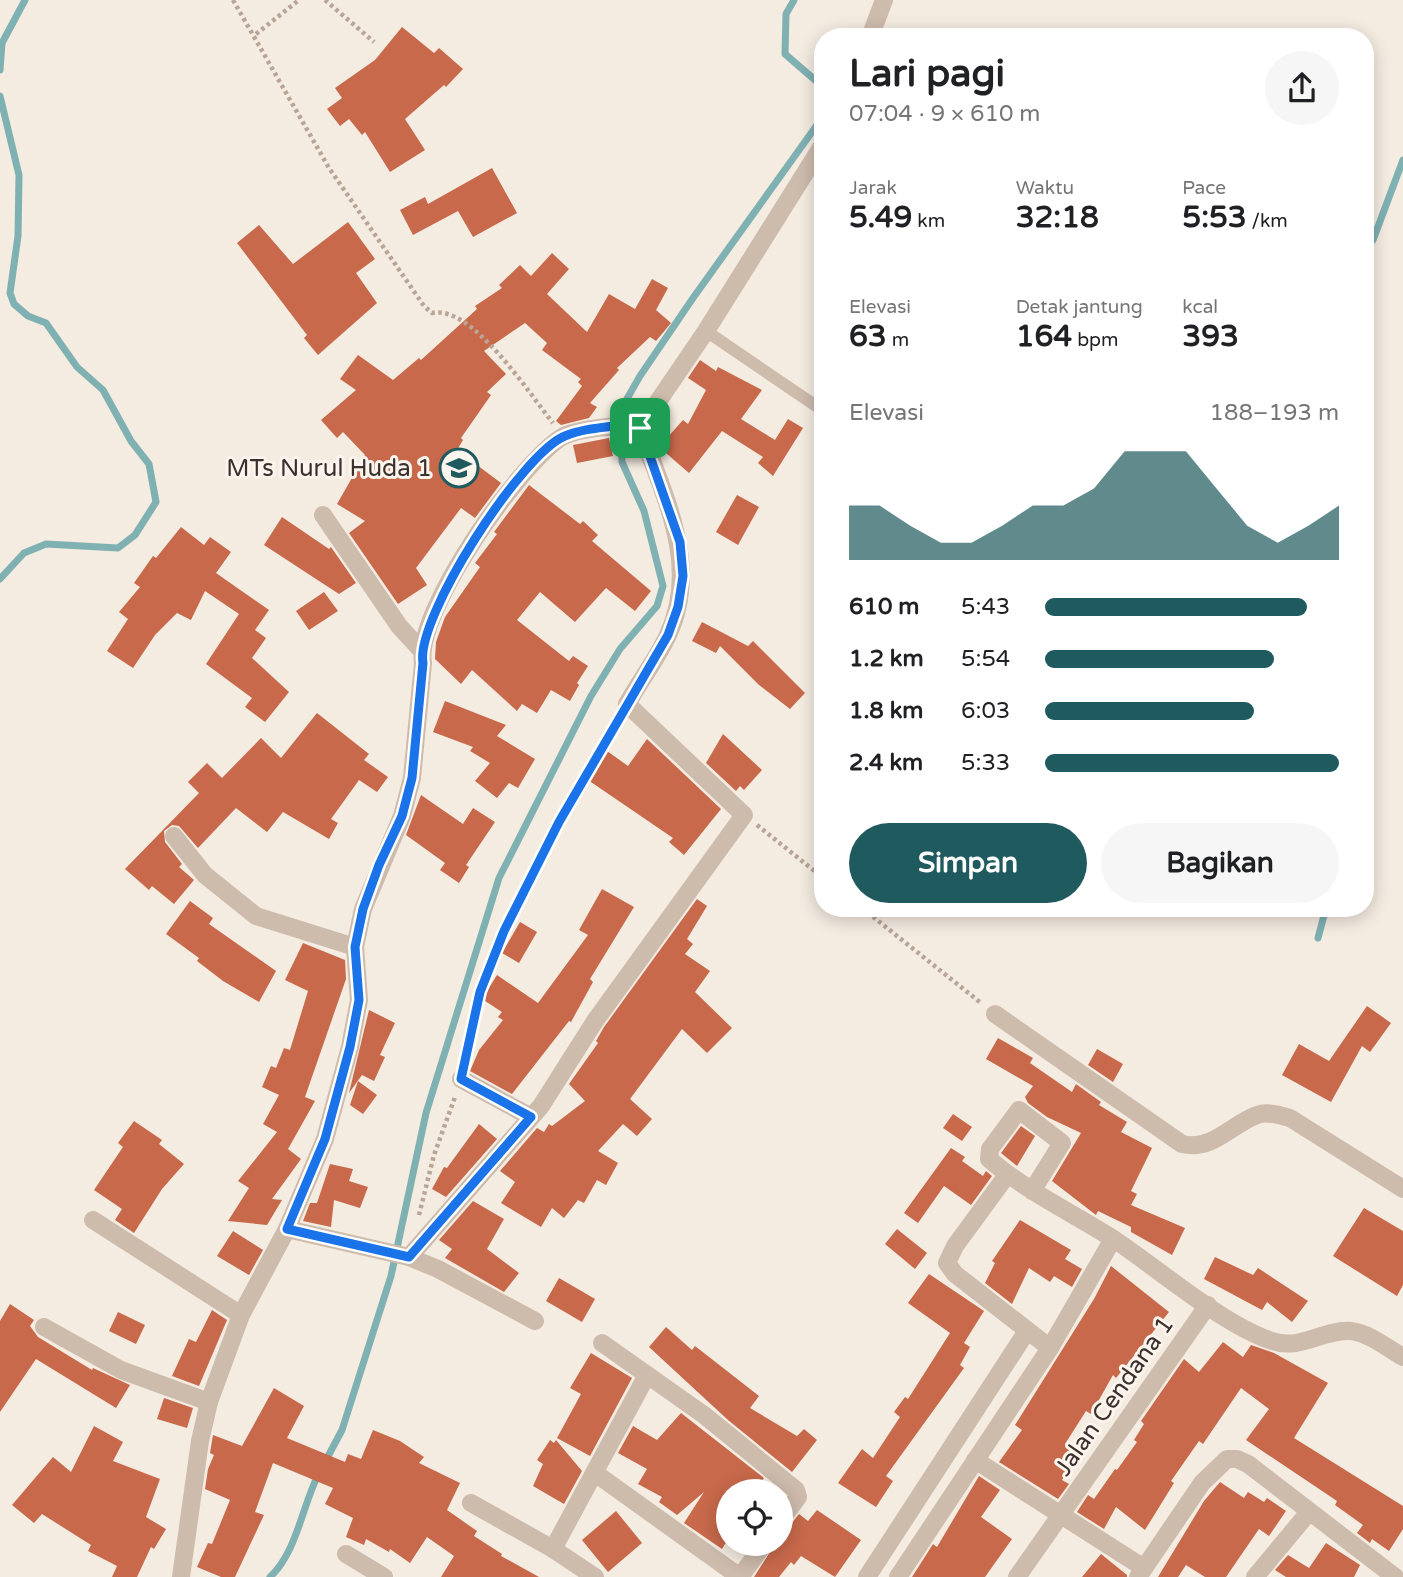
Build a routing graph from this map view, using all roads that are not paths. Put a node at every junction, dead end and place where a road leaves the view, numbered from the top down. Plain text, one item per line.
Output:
1 (884, 0) edge
2 (873, 28) edge
3 (814, 159) edge
4 (706, 331) junction
5 (814, 405) edge
6 (634, 426) junction
7 (323, 515) dead end
8 (421, 650) junction
9 (174, 836) dead end
10 (355, 947) junction
11 (995, 1014) road end
12 (461, 1079) road end
13 (531, 1117) junction
14 (1007, 1175) junction
15 (1403, 1189) edge
16 (1032, 1191) junction
17 (93, 1220) dead end
18 (287, 1229) junction
19 (1112, 1239) junction
20 (405, 1257) junction
21 (1208, 1305) junction
22 (241, 1315) junction
23 (535, 1321) dead end
24 (44, 1327) dead end
25 (1027, 1331) junction
26 (602, 1343) dead end
27 (1050, 1348) junction
28 (1403, 1357) edge
29 (647, 1375) junction
30 (209, 1402) junction
31 (975, 1460) junction
32 (595, 1473) junction
33 (783, 1479) edge
34 (793, 1488) edge
35 (920, 1494) junction
36 (471, 1503) dead end
37 (793, 1504) edge
38 (943, 1510) junction
39 (1309, 1512) junction
40 (1060, 1515) junction
41 (553, 1549) junction
42 (346, 1554) dead end
43 (755, 1556) edge
44 (1141, 1573) edge
45 (183, 1574) edge
46 (1392, 1576) edge
47 (384, 1577) edge
48 (595, 1577) edge
49 (740, 1577) edge
50 (867, 1577) edge
51 (898, 1577) edge
52 (1017, 1577) edge
53 (1255, 1577) edge

1 - 2 street
3 - 4 street
4 - 5 lane
4 - 6 street
6 - 8 street
6 - 13 street
7 - 8 street
8 - 10 street
9 - 10 street
10 - 18 street
11 - 15 street
12 - 13 street
13 - 20 street
14 - 16 street
14 - 16 street
14 - 25 street
16 - 19 street
17 - 22 street
18 - 20 street
18 - 22 street
19 - 21 street
19 - 27 street
20 - 23 street
21 - 28 street
21 - 40 street, Jalan Cendana 1
22 - 30 street
24 - 30 street
25 - 27 street
25 - 35 street
26 - 29 street
27 - 31 street
29 - 32 street
29 - 33 street
30 - 45 street
31 - 38 street
31 - 40 street
32 - 41 street
32 - 49 street
34 - 37 street
35 - 38 street
35 - 50 street
36 - 41 street
38 - 51 street
39 - 44 street
39 - 46 street
39 - 53 street
40 - 44 street
40 - 52 street, Jalan Cendana 1
41 - 48 street
42 - 47 street
43 - 49 street

